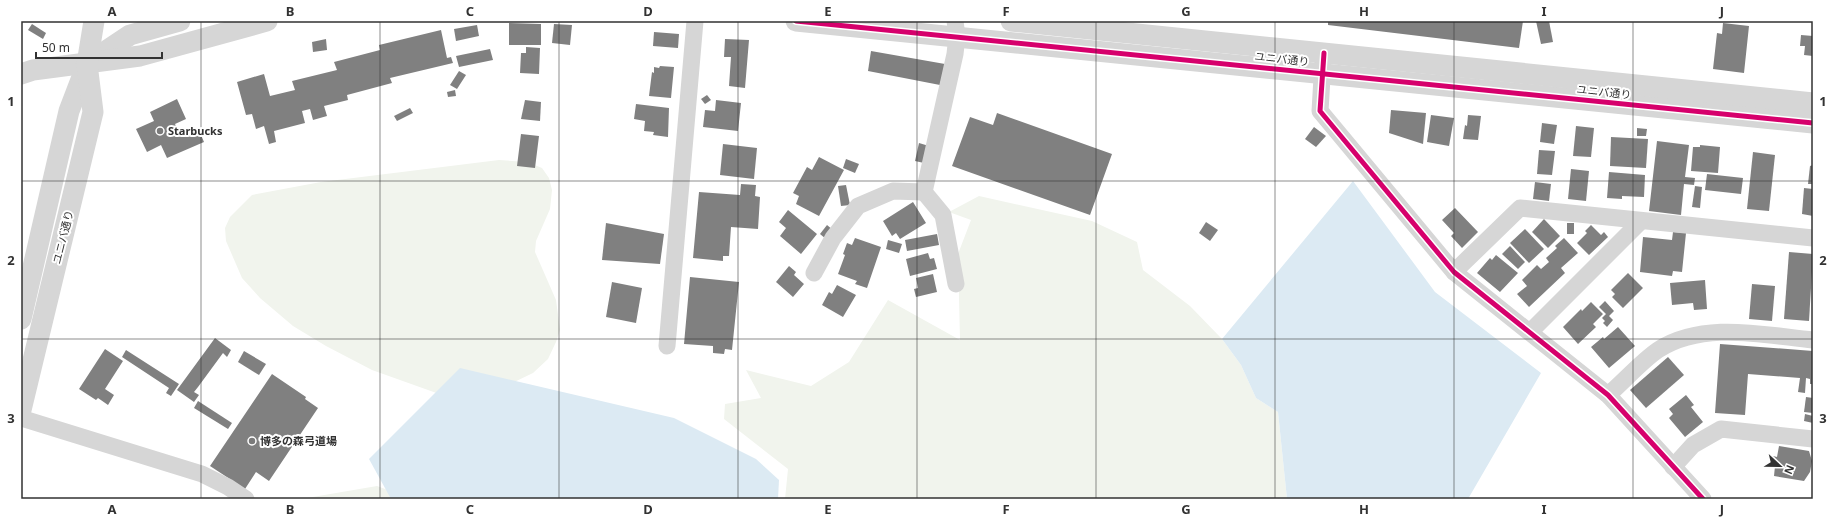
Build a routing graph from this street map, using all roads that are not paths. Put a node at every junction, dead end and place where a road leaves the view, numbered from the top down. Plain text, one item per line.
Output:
1 (94, 21) edge
2 (180, 21) edge
3 (267, 21) edge
4 (695, 21) edge
5 (796, 21) edge
6 (1011, 21) edge
7 (956, 28) edge
8 (1323, 63) junction
9 (87, 64) junction
10 (21, 74) edge
11 (1813, 103) edge
12 (1813, 123) edge
13 (924, 192) junction
14 (1641, 221) junction
15 (1813, 238) edge
16 (1454, 272) junction
17 (814, 273) dead end
18 (956, 284) dead end
19 (21, 319) edge
20 (1530, 332) junction
21 (1813, 340) edge
22 (667, 346) dead end
23 (1608, 395) junction
24 (21, 410) edge
25 (21, 418) edge
26 (1813, 439) edge
27 (1673, 468) junction
28 (246, 499) edge
29 (1703, 499) edge

1 - 9 street
2 - 9 street
3 - 9 street
4 - 22 street
5 - 7 street, ユニバ通り
6 - 8 street, ユニバ通り
7 - 8 street, ユニバ通り
7 - 13 street
8 - 11 street, ユニバ通り
8 - 12 street, ユニバ通り
8 - 16 street
9 - 10 street
9 - 19 street, ユニバ通り
9 - 24 street, ユニバ通り
13 - 17 street
13 - 18 street
14 - 15 street
14 - 16 street
14 - 20 street
16 - 20 street
20 - 23 street
21 - 23 street
23 - 27 street
25 - 28 street
26 - 27 street
27 - 29 street

